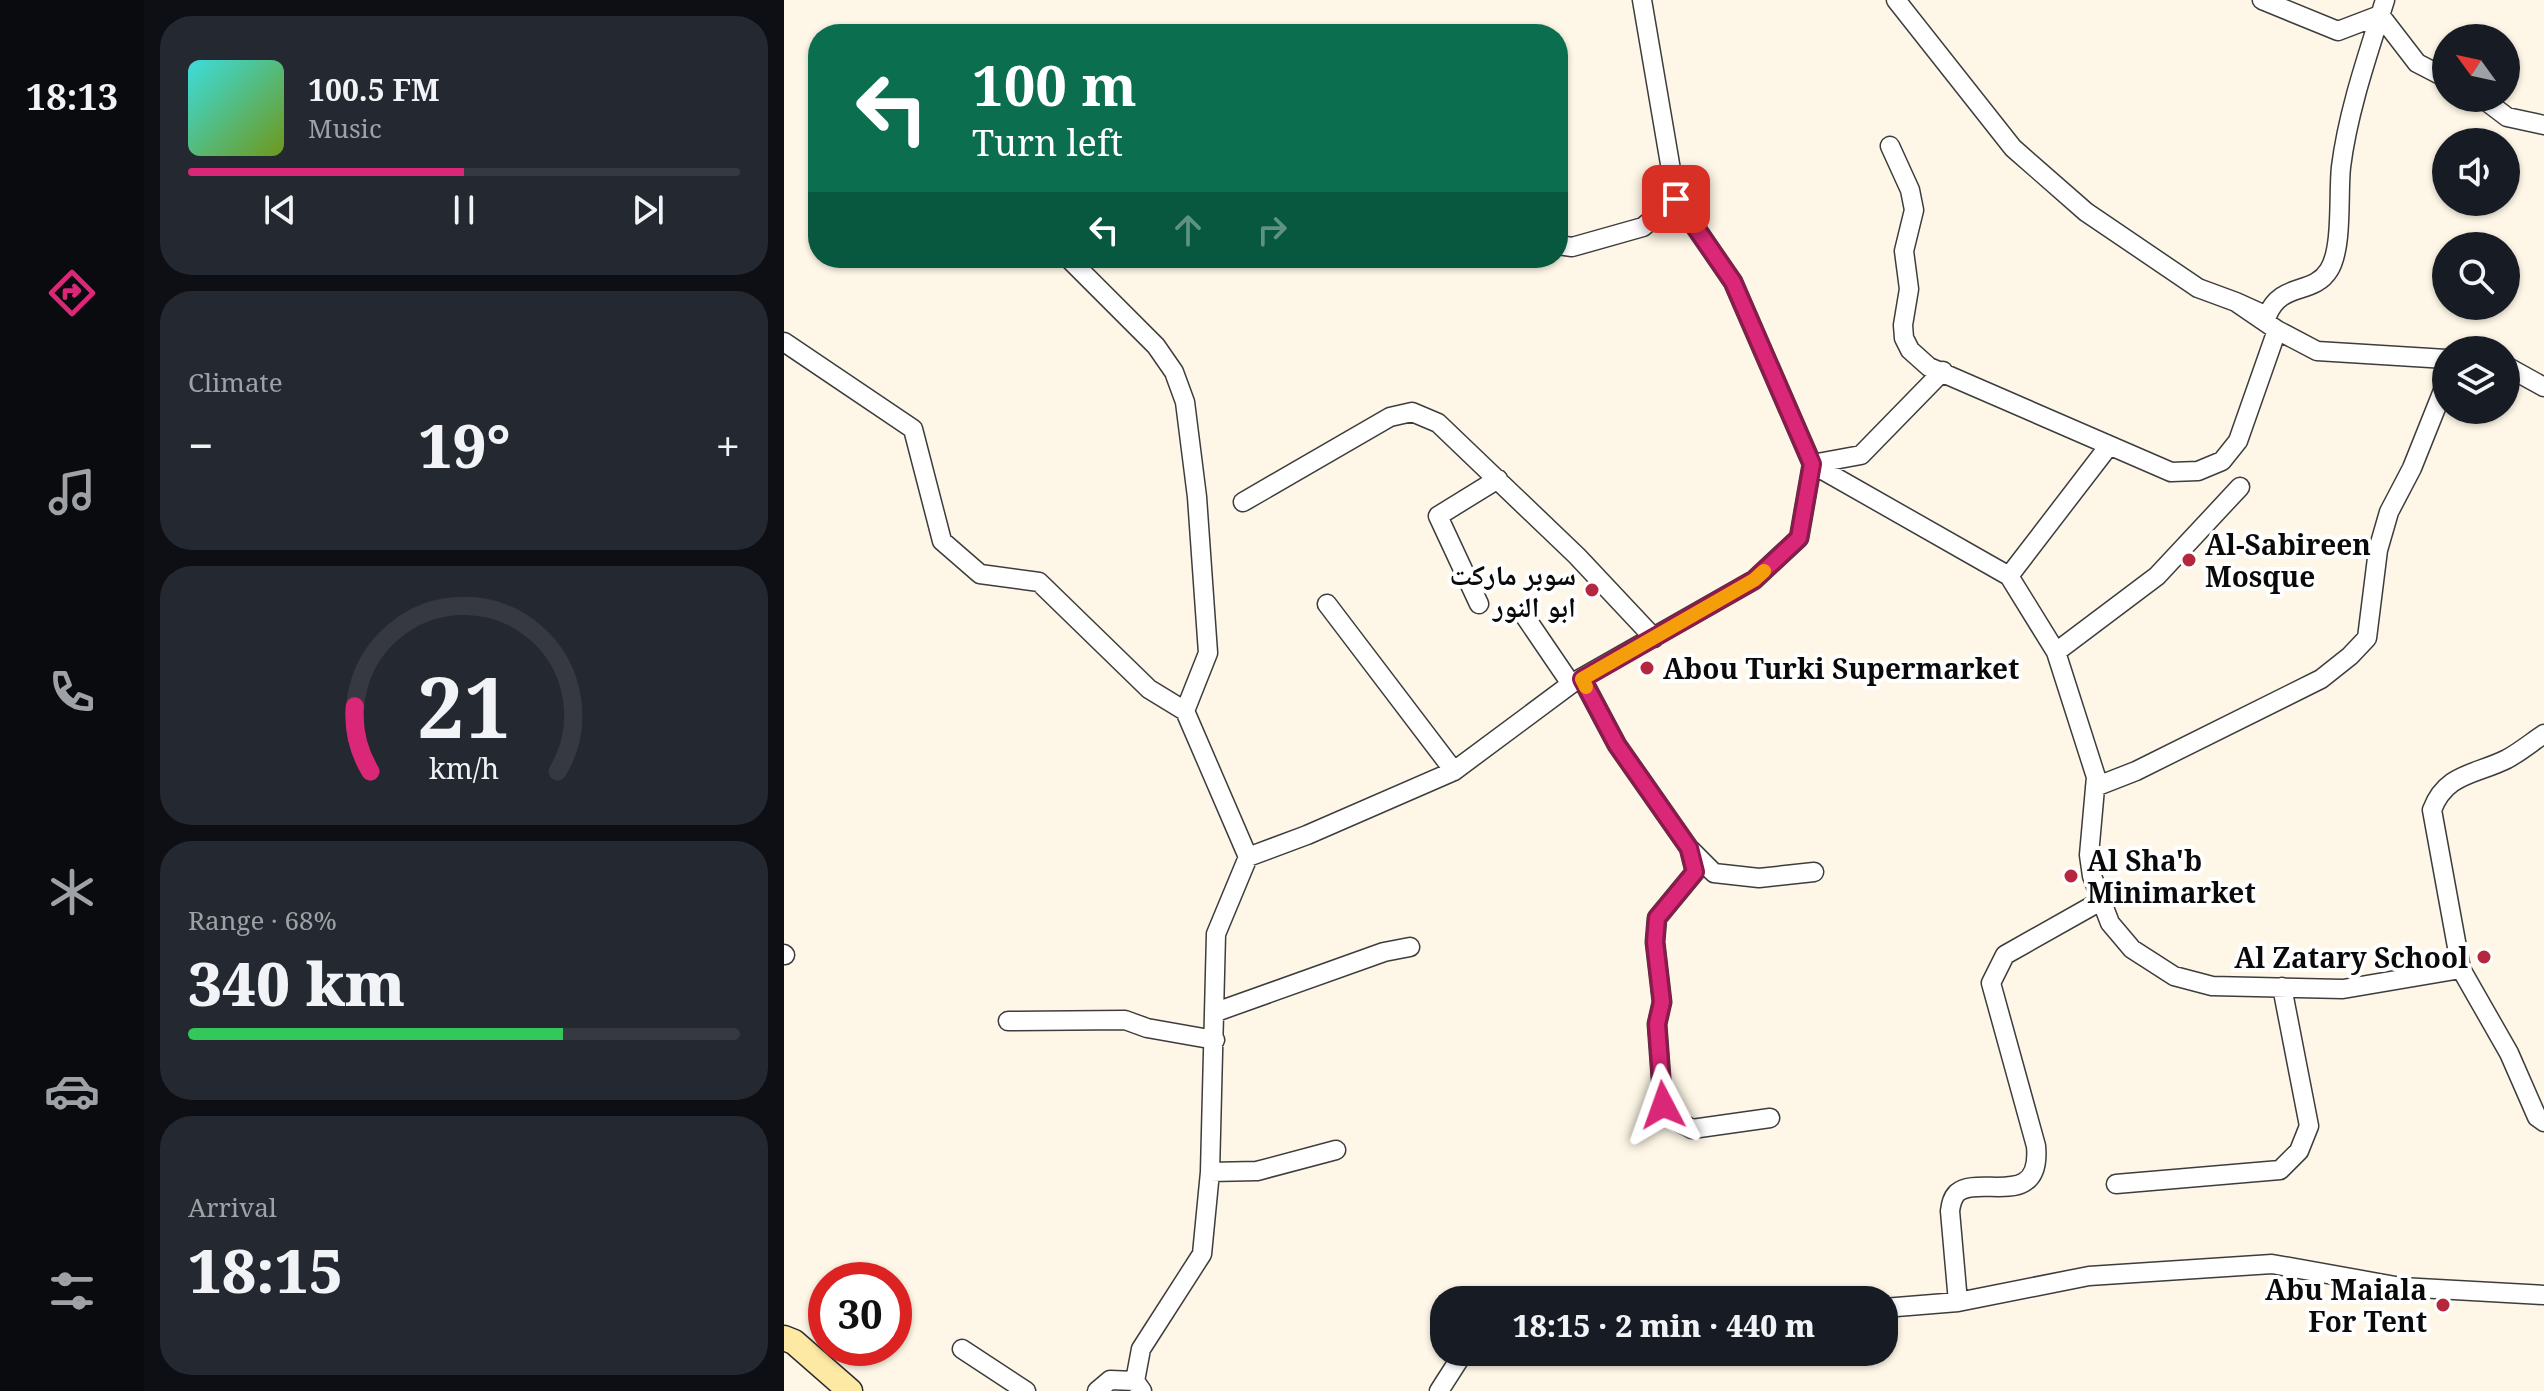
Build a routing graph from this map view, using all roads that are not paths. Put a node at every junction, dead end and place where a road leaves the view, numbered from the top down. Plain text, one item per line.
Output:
1 (1642, 0) edge
2 (1896, 0) edge
3 (2262, 0) edge
4 (2383, 8) edge
5 (2432, 71) edge
6 (2500, 112) edge
7 (2544, 125) edge
8 (1890, 146) dead end
9 (1676, 199) junction
10 (1568, 245) edge
11 (1078, 268) edge
12 (2236, 302) junction
13 (2277, 330) junction
14 (784, 342) edge
15 (2432, 358) edge
16 (1943, 371) junction
17 (2520, 374) edge
18 (2544, 387) edge
19 (2432, 418) edge
20 (2108, 447) junction
21 (1812, 464) junction
22 (1498, 479) junction
23 (2240, 487) dead end
24 (1243, 502) dead end
25 (2009, 576) junction
26 (1327, 604) dead end
27 (1479, 604) dead end
28 (1524, 615) dead end
29 (1654, 638) junction
30 (2056, 652) junction
31 (1577, 681) junction
32 (1185, 711) junction
33 (2544, 734) edge
34 (1454, 771) junction
35 (2095, 787) junction
36 (1689, 848) junction
37 (1248, 857) junction
38 (1814, 872) dead end
39 (2099, 902) junction
40 (1410, 947) dead end
41 (2461, 969) junction
42 (2282, 987) junction
43 (1216, 1012) junction
44 (1008, 1021) dead end
45 (1215, 1040) junction
46 (1770, 1118) dead end
47 (2544, 1122) edge
48 (1336, 1150) dead end
49 (1210, 1172) junction
50 (2116, 1184) dead end
51 (2544, 1295) edge
52 (1958, 1302) junction
53 (1898, 1307) edge
54 (784, 1338) edge
55 (962, 1349) dead end
56 (1455, 1366) edge
57 (1138, 1386) edge
58 (850, 1391) edge
59 (1026, 1391) edge
60 (1097, 1391) edge
61 (1439, 1391) edge

1 - 9 street
2 - 12 street
3 - 4 street
4 - 5 street
4 - 12 street
6 - 7 street
8 - 16 street
9 - 10 street
9 - 21 street
11 - 32 street
12 - 13 street
13 - 15 street
13 - 20 street
14 - 32 street
16 - 20 street
16 - 21 street
17 - 18 street
19 - 35 street
20 - 25 street
21 - 25 street
21 - 29 street
22 - 24 street
22 - 27 street
22 - 29 street
23 - 30 street
25 - 30 street
26 - 34 street
28 - 31 street
29 - 31 street
30 - 35 street
31 - 34 street
31 - 36 street
32 - 37 street
33 - 41 street
34 - 37 street
35 - 39 street
36 - 38 street
36 - 46 street
37 - 43 street
39 - 42 street
39 - 52 street
40 - 43 street
41 - 42 street
41 - 47 street
42 - 50 street
43 - 45 street
44 - 45 street
45 - 49 street
48 - 49 street
49 - 57 street
51 - 52 street
52 - 53 street
54 - 58 main road
55 - 59 street
56 - 61 street
57 - 60 street

